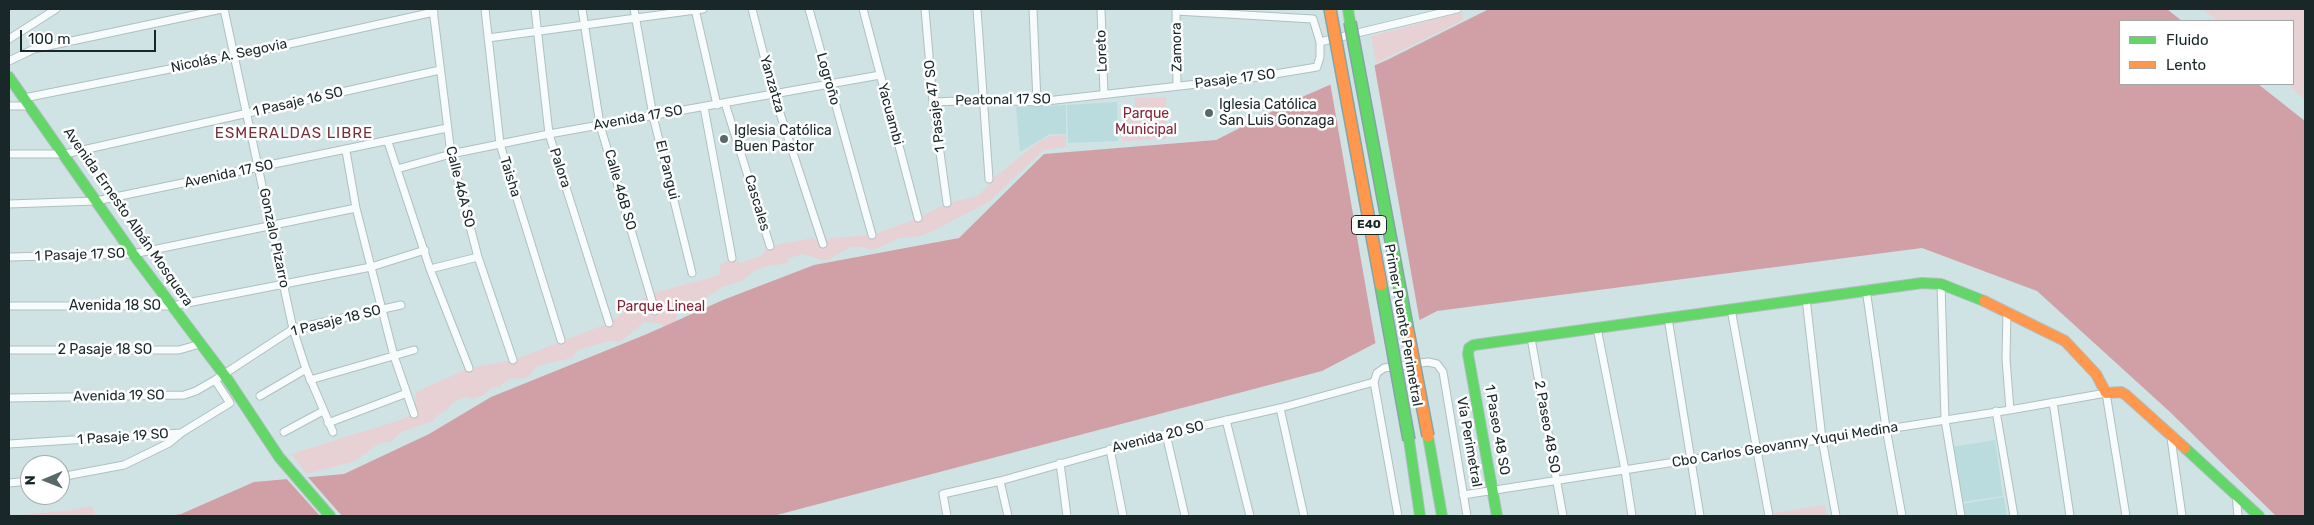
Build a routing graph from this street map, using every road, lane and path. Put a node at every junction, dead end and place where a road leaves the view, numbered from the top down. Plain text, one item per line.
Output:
1 (56, 9) edge
2 (223, 9) edge
3 (486, 9) edge
4 (535, 9) edge
5 (582, 9) edge
6 (634, 9) edge
7 (698, 9) edge
8 (752, 9) edge
9 (809, 9) edge
10 (863, 9) edge
11 (925, 9) edge
12 (977, 9) edge
13 (1033, 9) edge
14 (1101, 9) edge
15 (1330, 9) edge
16 (1348, 9) edge
17 (1457, 9) edge
18 (434, 10) edge
19 (1176, 10) edge
20 (635, 18) junction
21 (584, 26) junction
22 (538, 32) junction
23 (488, 38) junction
24 (9, 39) edge
25 (1320, 42) junction
26 (236, 56) junction
27 (9, 61) edge
28 (440, 70) junction
29 (880, 75) junction
30 (9, 77) edge
31 (830, 84) junction
32 (1177, 86) junction
33 (1104, 94) junction
34 (774, 95) junction
35 (985, 100) junction
36 (27, 102) junction
37 (933, 102) junction
38 (1037, 102) junction
39 (725, 103) junction
40 (717, 104) junction
41 (9, 106) edge
42 (704, 107) junction
43 (248, 113) junction
44 (653, 116) junction
45 (600, 125) junction
46 (447, 128) junction
47 (549, 134) junction
48 (388, 142) junction
49 (500, 144) junction
50 (346, 150) junction
51 (9, 154) edge
52 (65, 154) junction
53 (451, 154) junction
54 (259, 167) junction
55 (397, 169) junction
56 (989, 179) dead end
57 (96, 201) junction
58 (9, 204) edge
59 (947, 204) dead end
60 (356, 208) junction
61 (918, 218) dead end
62 (272, 226) junction
63 (872, 235) dead end
64 (823, 244) dead end
65 (770, 246) dead end
66 (425, 250) junction
67 (133, 254) junction
68 (9, 257) edge
69 (478, 257) junction
70 (732, 258) dead end
71 (371, 267) junction
72 (430, 269) junction
73 (692, 272) dead end
74 (284, 284) junction
75 (1941, 284) junction
76 (1866, 289) junction
77 (1806, 298) junction
78 (401, 305) dead end
79 (9, 306) edge
80 (172, 306) junction
81 (1731, 309) junction
82 (382, 310) junction
83 (655, 311) dead end
84 (2008, 311) junction
85 (1668, 318) junction
86 (609, 323) dead end
87 (1597, 328) junction
88 (293, 330) junction
89 (1531, 338) junction
90 (561, 340) dead end
91 (200, 344) junction
92 (9, 350) edge
93 (414, 350) dead end
94 (394, 356) junction
95 (513, 360) dead end
96 (469, 368) dead end
97 (306, 370) junction
98 (222, 378) junction
99 (310, 380) junction
100 (1374, 382) junction
101 (407, 393) junction
102 (2106, 393) junction
103 (260, 396) dead end
104 (9, 398) edge
105 (2053, 402) junction
106 (1280, 408) junction
107 (2010, 410) junction
108 (323, 411) junction
109 (1996, 411) junction
110 (414, 414) dead end
111 (1226, 420) junction
112 (1945, 420) junction
113 (328, 422) junction
114 (1886, 428) junction
115 (284, 432) dead end
116 (333, 432) dead end
117 (181, 433) junction
118 (1166, 434) junction
119 (2171, 438) junction
120 (1822, 439) junction
121 (9, 444) edge
122 (1756, 448) junction
123 (1110, 449) junction
124 (1690, 460) junction
125 (1060, 463) junction
126 (1625, 470) junction
127 (70, 475) edge
128 (1000, 481) junction
129 (1557, 481) junction
130 (1492, 491) junction
131 (2236, 494) junction
132 (1463, 495) junction
133 (330, 516) edge
134 (947, 516) edge
135 (1008, 516) edge
136 (1067, 516) edge
137 (1123, 516) edge
138 (1185, 516) edge
139 (1250, 516) edge
140 (1304, 516) edge
141 (1398, 516) edge
142 (1420, 516) edge
143 (1442, 516) edge
144 (1467, 516) edge
145 (1496, 516) edge
146 (1562, 516) edge
147 (1632, 516) edge
148 (1700, 516) edge
149 (1768, 516) edge
150 (1836, 516) edge
151 (1902, 516) edge
152 (1961, 516) edge
153 (2014, 516) edge
154 (2070, 516) edge
155 (2126, 516) edge
156 (2182, 516) edge
157 (2238, 516) edge
158 (2259, 516) edge

1 - 24 street
2 - 26 street, Gonzalo Pizarro
2 - 27 street
3 - 23 street, Taisha
4 - 22 street, Palora
5 - 21 street, Calle 46B SO
6 - 20 street, El Pangui
7 - 20 street
7 - 40 street
8 - 34 street, Yanzatza
9 - 31 street, Logroño
10 - 29 street, Yacuambi
11 - 37 street, 1 Pasaje 47 SO
12 - 35 street
13 - 38 street
14 - 33 street, Loreto
15 - 142 main road, Primer Puente Perimetral / E40, bridge
16 - 143 main road, Primer Puente Perimetral / E40, bridge
17 - 25 street
18 - 26 street, Nicolás A. Segovia
18 - 28 street, Calle 46A SO
19 - 25 street, Pasaje 17 SO
19 - 32 street, Zamora
20 - 21 street
20 - 44 street, El Pangui
21 - 22 street
21 - 45 street, Calle 46B SO
22 - 23 street
22 - 47 street, Palora
23 - 49 street, Taisha
25 - 32 street, Pasaje 17 SO
26 - 36 street, Nicolás A. Segovia
26 - 43 street, Gonzalo Pizarro
28 - 43 street, 1 Pasaje 16 SO
28 - 46 street, Calle 46A SO
29 - 31 street, Avenida 17 SO
29 - 61 street, Yacuambi
30 - 36 main road, Avenida Ernesto Albán Mosquera
31 - 34 street, Avenida 17 SO
31 - 63 street, Logroño
32 - 33 street, Pasaje 17 SO
33 - 38 street, Peatonal 17 SO
34 - 39 street, Avenida 17 SO
34 - 64 street, Yanzatza
35 - 37 street, Peatonal 17 SO
35 - 38 street, Peatonal 17 SO
35 - 56 street
36 - 41 street, Nicolás A. Segovia
36 - 52 main road, Avenida Ernesto Albán Mosquera
37 - 59 street, 1 Pasaje 47 SO
39 - 40 street, Avenida 17 SO
39 - 65 street, Cascales
40 - 42 street, Avenida 17 SO
42 - 44 street, Avenida 17 SO
42 - 70 street
43 - 52 street, 1 Pasaje 16 SO
43 - 54 street, Gonzalo Pizarro
44 - 45 street, Avenida 17 SO
44 - 73 street, El Pangui
45 - 47 street, Avenida 17 SO
45 - 83 street, Calle 46B SO
46 - 48 street, Avenida 17 SO
46 - 53 street, Calle 46A SO
47 - 49 street, Avenida 17 SO
47 - 86 street, Palora
48 - 50 street, Avenida 17 SO
48 - 55 street
49 - 53 street, Avenida 17 SO
49 - 90 street, Taisha
50 - 54 street, Avenida 17 SO
50 - 60 street
51 - 52 street, 1 Pasaje 16 SO
52 - 57 main road, Avenida Ernesto Albán Mosquera
53 - 55 street, Avenida 17 SO
53 - 69 street, Calle 46A SO
54 - 57 street, Avenida 17 SO
54 - 62 street, Gonzalo Pizarro
55 - 66 street
57 - 58 street, Avenida 17 SO
57 - 67 main road, Avenida Ernesto Albán Mosquera
60 - 62 street, 1 Pasaje 17 SO
60 - 71 street
62 - 67 street, 1 Pasaje 17 SO
62 - 74 street, Gonzalo Pizarro
66 - 71 street, Avenida 18 SO
66 - 72 street
67 - 68 street, 1 Pasaje 17 SO
67 - 80 main road, Avenida Ernesto Albán Mosquera
69 - 72 street
69 - 95 street, Calle 46A SO
71 - 74 street, Avenida 18 SO
71 - 82 street
72 - 96 street
74 - 80 street, Avenida 18 SO
74 - 88 street, Gonzalo Pizarro
75 - 76 main road
75 - 84 main road
75 - 112 street
76 - 77 main road
76 - 114 street
77 - 81 main road
77 - 120 street
78 - 82 street, 1 Pasaje 18 SO
79 - 80 street, Avenida 18 SO
80 - 91 main road, Avenida Ernesto Albán Mosquera
81 - 85 main road
81 - 122 street
82 - 88 street, 1 Pasaje 18 SO
82 - 94 street
84 - 102 main road
84 - 107 street
85 - 87 main road
85 - 124 street
87 - 89 main road
87 - 126 street
88 - 97 street, Gonzalo Pizarro
88 - 98 street, 1 Pasaje 18 SO
89 - 129 street, 2 Paseo 48 SO
89 - 130 main road, 1 Paseo 48 SO
91 - 92 street, 2 Pasaje 18 SO
91 - 98 main road, Avenida Ernesto Albán Mosquera
93 - 94 street
94 - 99 street
94 - 101 street
97 - 99 street, Gonzalo Pizarro
97 - 103 street
98 - 104 street, Avenida 19 SO
98 - 117 street, 1 Pasaje 19 SO
98 - 133 main road, Avenida Ernesto Albán Mosquera
99 - 108 street, Gonzalo Pizarro
100 - 106 street, Avenida 20 SO
100 - 132 street, Vía Perimetral
100 - 141 street
101 - 110 street
101 - 113 street
102 - 105 street, Cbo Carlos Geovanny Yuqui Medina
102 - 119 main road
102 - 155 street
105 - 107 street, Cbo Carlos Geovanny Yuqui Medina
105 - 154 street
106 - 111 street, Avenida 20 SO
106 - 140 street
107 - 109 street, Cbo Carlos Geovanny Yuqui Medina
108 - 113 street, Gonzalo Pizarro
108 - 115 street
109 - 112 street, Cbo Carlos Geovanny Yuqui Medina
109 - 153 street
111 - 118 street, Avenida 20 SO
111 - 139 street
112 - 114 street, Cbo Carlos Geovanny Yuqui Medina
112 - 152 street
113 - 116 street, Gonzalo Pizarro
114 - 120 street, Cbo Carlos Geovanny Yuqui Medina
114 - 151 street
117 - 121 street, 1 Pasaje 19 SO
117 - 127 street
118 - 123 street, Avenida 20 SO
118 - 138 street
119 - 131 main road
119 - 156 street
120 - 122 street, Cbo Carlos Geovanny Yuqui Medina
120 - 150 street
122 - 124 street, Cbo Carlos Geovanny Yuqui Medina
122 - 149 street
123 - 125 street, Avenida 20 SO
123 - 137 street
124 - 126 street, Cbo Carlos Geovanny Yuqui Medina
124 - 148 street
125 - 128 street, Avenida 20 SO
125 - 136 street
126 - 129 street, Cbo Carlos Geovanny Yuqui Medina
126 - 147 street
128 - 134 street, Avenida 20 SO
128 - 135 street
129 - 130 street, Cbo Carlos Geovanny Yuqui Medina
129 - 146 street, 2 Paseo 48 SO
130 - 132 street, Cbo Carlos Geovanny Yuqui Medina
130 - 145 main road, 1 Paseo 48 SO
131 - 157 street
131 - 158 main road
132 - 144 street, Vía Perimetral

